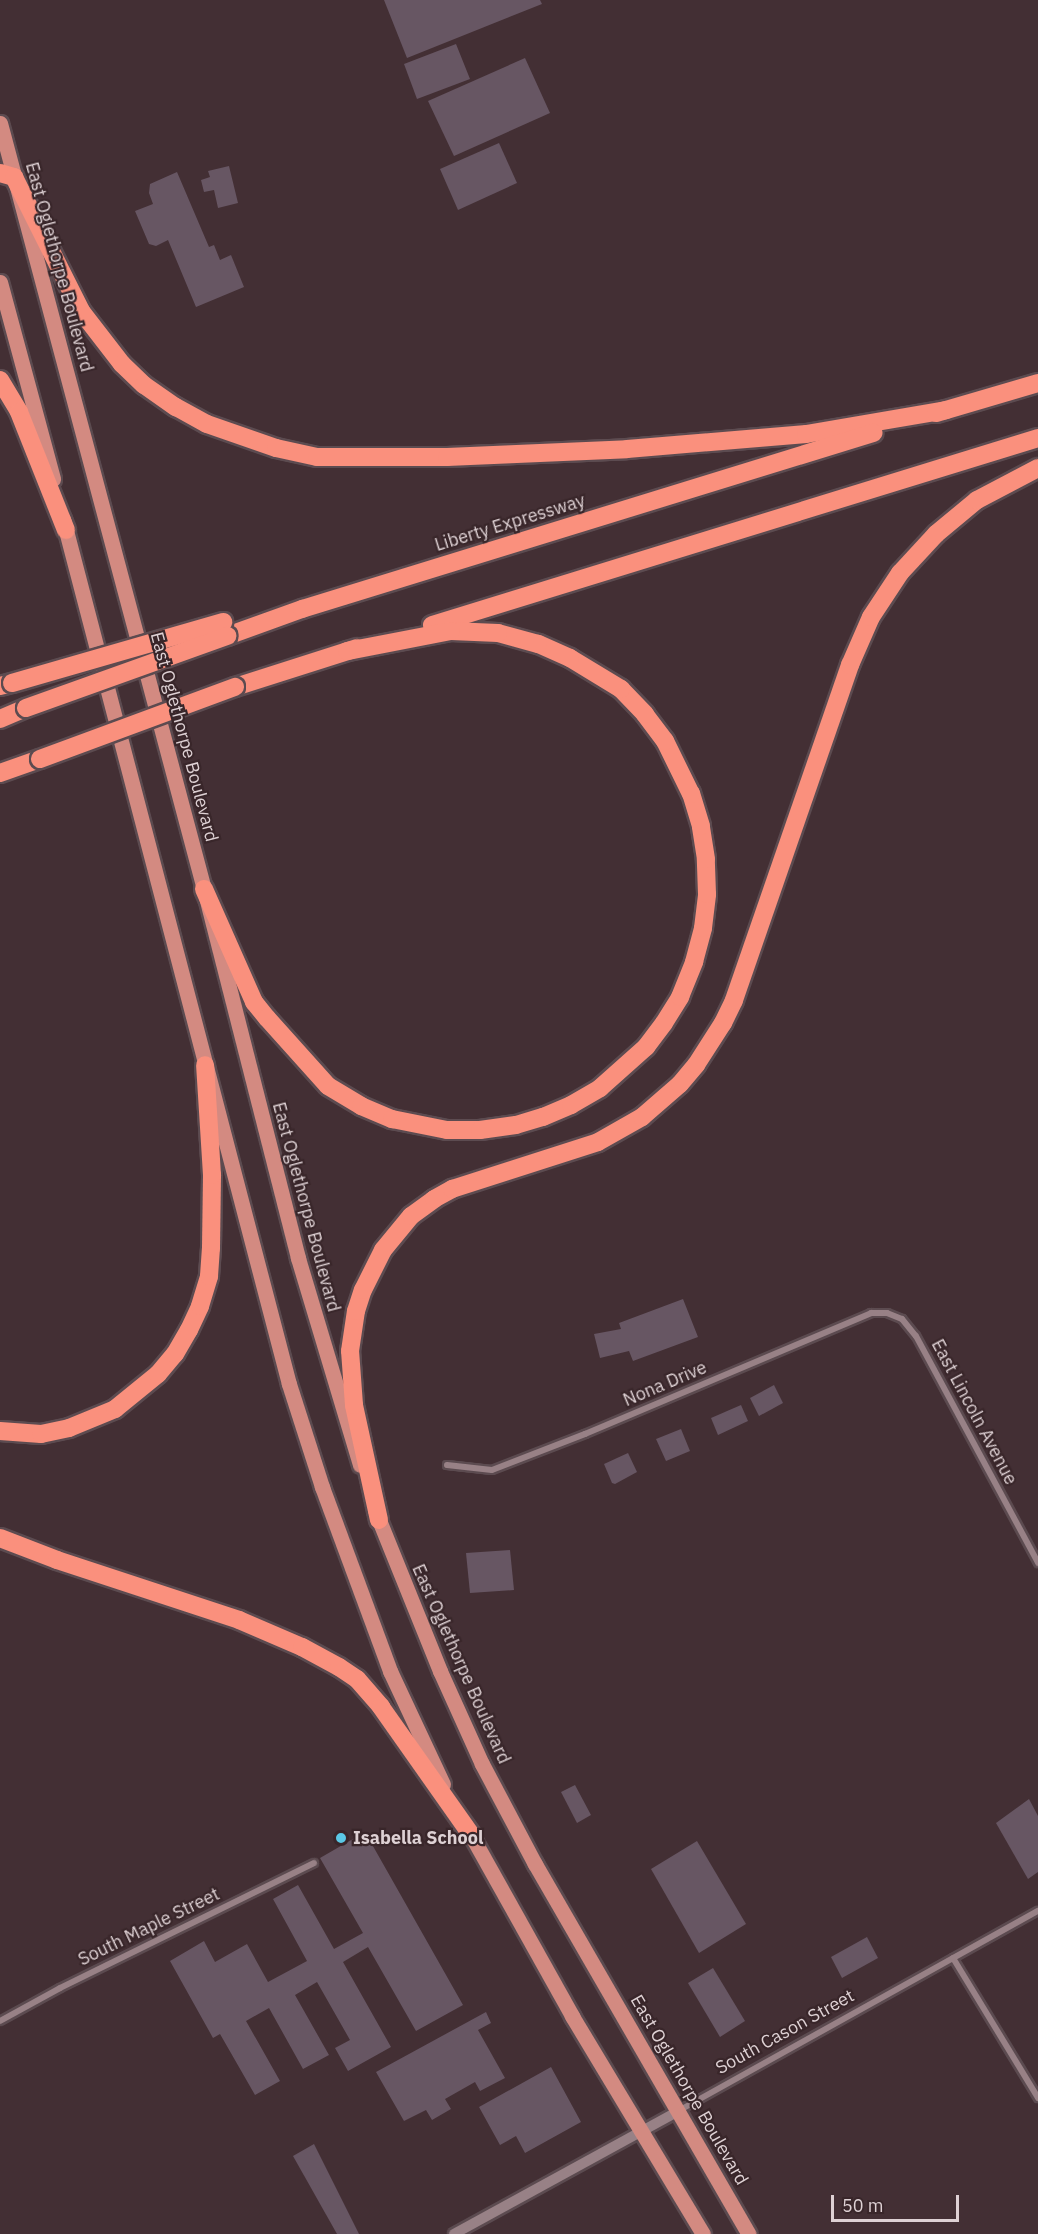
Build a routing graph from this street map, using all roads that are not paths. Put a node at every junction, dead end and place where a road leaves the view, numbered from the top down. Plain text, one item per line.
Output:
1 (0, 123) edge
2 (7, 175) edge
3 (0, 282) edge
4 (0, 380) edge
5 (1038, 383) edge
6 (946, 410) junction
7 (1038, 438) edge
8 (1038, 468) edge
9 (66, 530) junction
10 (225, 629) junction
11 (347, 651) junction
12 (6, 684) edge
13 (0, 719) edge
14 (1, 773) edge
15 (204, 889) junction
16 (205, 1065) junction
17 (891, 1314) joint
18 (0, 1431) edge
19 (447, 1465) dead end
20 (379, 1520) junction
21 (0, 1538) edge
22 (1038, 1563) edge
23 (472, 1836) junction
24 (314, 1863) dead end
25 (1038, 1911) edge
26 (953, 1958) junction
27 (0, 2021) edge
28 (1038, 2098) edge
29 (679, 2111) junction
30 (640, 2132) junction
31 (454, 2234) edge
32 (703, 2234) edge
33 (749, 2234) edge

1 - 2 main road, East Oglethorpe Boulevard
2 - 6 highway
2 - 15 main road, East Oglethorpe Boulevard
3 - 9 main road
4 - 9 highway
5 - 6 highway, Liberty Expressway
6 - 10 highway, Liberty Expressway
7 - 11 highway
8 - 20 highway
9 - 16 main road
10 - 12 highway, bridge
10 - 13 highway, bridge
11 - 14 highway, bridge
11 - 15 highway
15 - 20 main road, East Oglethorpe Boulevard
16 - 18 highway
16 - 23 main road
17 - 19 street, Nona Drive
17 - 22 street, East Lincoln Avenue
20 - 29 main road, East Oglethorpe Boulevard
21 - 23 highway
23 - 30 main road
24 - 27 street, South Maple Street
25 - 26 street, South Cason Street
26 - 28 street
26 - 29 street, South Cason Street
29 - 30 street, South Cason Street
29 - 33 main road, East Oglethorpe Boulevard
30 - 31 street, South Cason Street
30 - 32 main road

